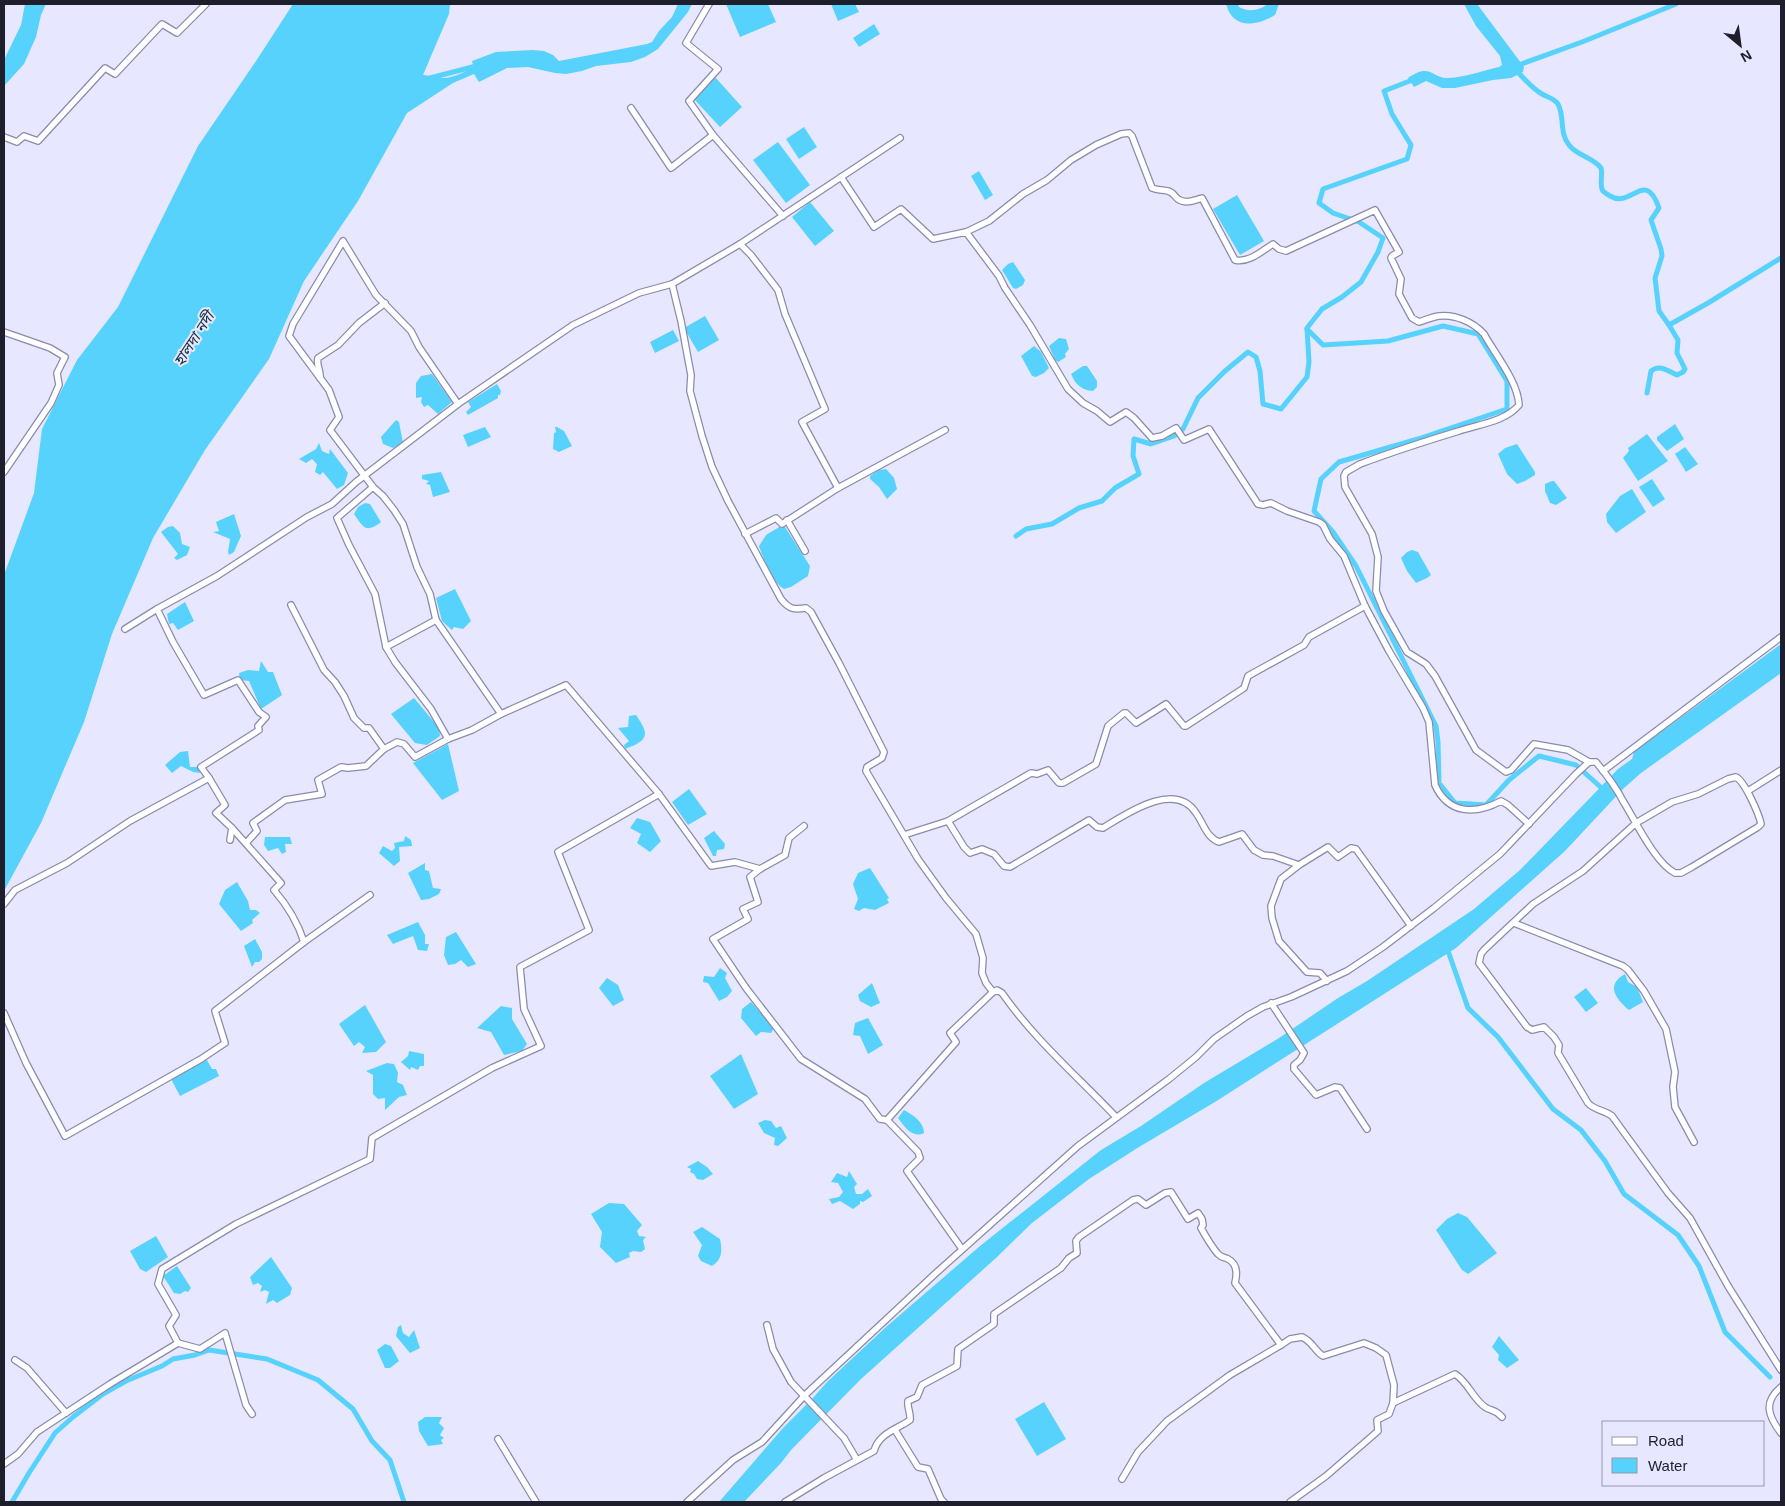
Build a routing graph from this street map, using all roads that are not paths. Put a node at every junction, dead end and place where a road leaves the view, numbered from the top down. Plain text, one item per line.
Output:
1 (206, 4) edge
2 (708, 4) edge
3 (631, 108) dead end
4 (713, 135) junction
5 (4, 136) edge
6 (900, 138) dead end
7 (841, 177) junction
8 (783, 216) junction
9 (966, 232) junction
10 (740, 244) junction
11 (672, 284) junction
12 (384, 303) junction
13 (4, 332) edge
14 (320, 378) junction
15 (458, 404) junction
16 (945, 430) dead end
17 (4, 472) edge
18 (365, 475) junction
19 (373, 487) junction
20 (838, 488) junction
21 (787, 520) junction
22 (745, 534) junction
23 (805, 551) dead end
24 (291, 605) dead end
25 (1365, 606) junction
26 (156, 609) junction
27 (436, 620) junction
28 (125, 629) dead end
29 (1781, 637) edge
30 (386, 647) junction
31 (501, 714) junction
32 (448, 739) junction
33 (384, 750) junction
34 (1588, 764) junction
35 (1781, 770) edge
36 (1603, 771) junction
37 (209, 778) junction
38 (1748, 791) junction
39 (659, 794) junction
40 (948, 821) junction
41 (1636, 823) junction
42 (1529, 824) junction
43 (804, 826) dead end
44 (232, 828) junction
45 (904, 835) junction
46 (230, 840) dead end
47 (246, 843) junction
48 (1299, 865) junction
49 (760, 869) junction
50 (370, 895) dead end
51 (4, 904) edge
52 (1514, 923) junction
53 (1411, 926) junction
54 (304, 942) junction
55 (1327, 981) junction
56 (993, 992) junction
57 (1272, 1003) junction
58 (4, 1013) edge
59 (1116, 1117) junction
60 (887, 1120) junction
61 (1367, 1129) dead end
62 (1694, 1142) dead end
63 (962, 1249) junction
64 (768, 1325) dead end
65 (178, 1343) junction
66 (1281, 1345) junction
67 (15, 1360) dead end
68 (1781, 1370) edge
69 (1781, 1387) edge
70 (806, 1397) junction
71 (1392, 1403) junction
72 (66, 1413) junction
73 (252, 1414) dead end
74 (1502, 1417) dead end
75 (895, 1430) junction
76 (1781, 1433) edge
77 (498, 1440) dead end
78 (858, 1460) junction
79 (4, 1464) edge
80 (1122, 1479) dead end
81 (536, 1502) edge
82 (687, 1502) edge
83 (785, 1502) edge
84 (944, 1502) edge
85 (1290, 1502) edge

1 - 5 street
2 - 4 street
3 - 4 street
4 - 8 street
6 - 7 street
7 - 8 street
7 - 9 street
8 - 10 street
9 - 25 street
9 - 34 street
10 - 11 street
10 - 20 street
11 - 15 street
11 - 22 street
12 - 14 street
12 - 14 street
12 - 15 street
13 - 17 street
14 - 18 street
15 - 18 street
16 - 20 street
18 - 19 street
18 - 26 street
19 - 27 street
19 - 30 street
20 - 21 street
21 - 22 street
21 - 23 street
22 - 45 street
24 - 33 street
25 - 40 street
25 - 42 street
26 - 28 street
26 - 37 street
27 - 30 street
27 - 31 street
29 - 36 street
30 - 32 street
31 - 32 street
31 - 39 street
32 - 33 street
33 - 47 street
34 - 36 street
34 - 42 street
35 - 38 street
36 - 41 street
37 - 44 street
37 - 51 street
38 - 41 street
38 - 41 street
39 - 49 street
39 - 65 street
40 - 45 street
40 - 48 street
41 - 52 street
42 - 53 street
43 - 49 street
44 - 46 street
44 - 47 street
45 - 56 street
47 - 54 street
48 - 53 street
48 - 55 street
49 - 60 street
50 - 54 street
52 - 62 street
52 - 68 street
53 - 55 street
54 - 58 street
55 - 57 street
56 - 59 street
56 - 60 street
57 - 59 street
57 - 61 street
59 - 63 street
60 - 63 street
63 - 70 street
64 - 70 street
65 - 72 street
65 - 73 street
66 - 71 street
66 - 75 street
66 - 80 street
67 - 72 street
69 - 76 street
70 - 78 street
70 - 82 street
71 - 74 street
71 - 85 street
72 - 79 street
75 - 78 street
75 - 84 street
77 - 81 street
78 - 83 street

